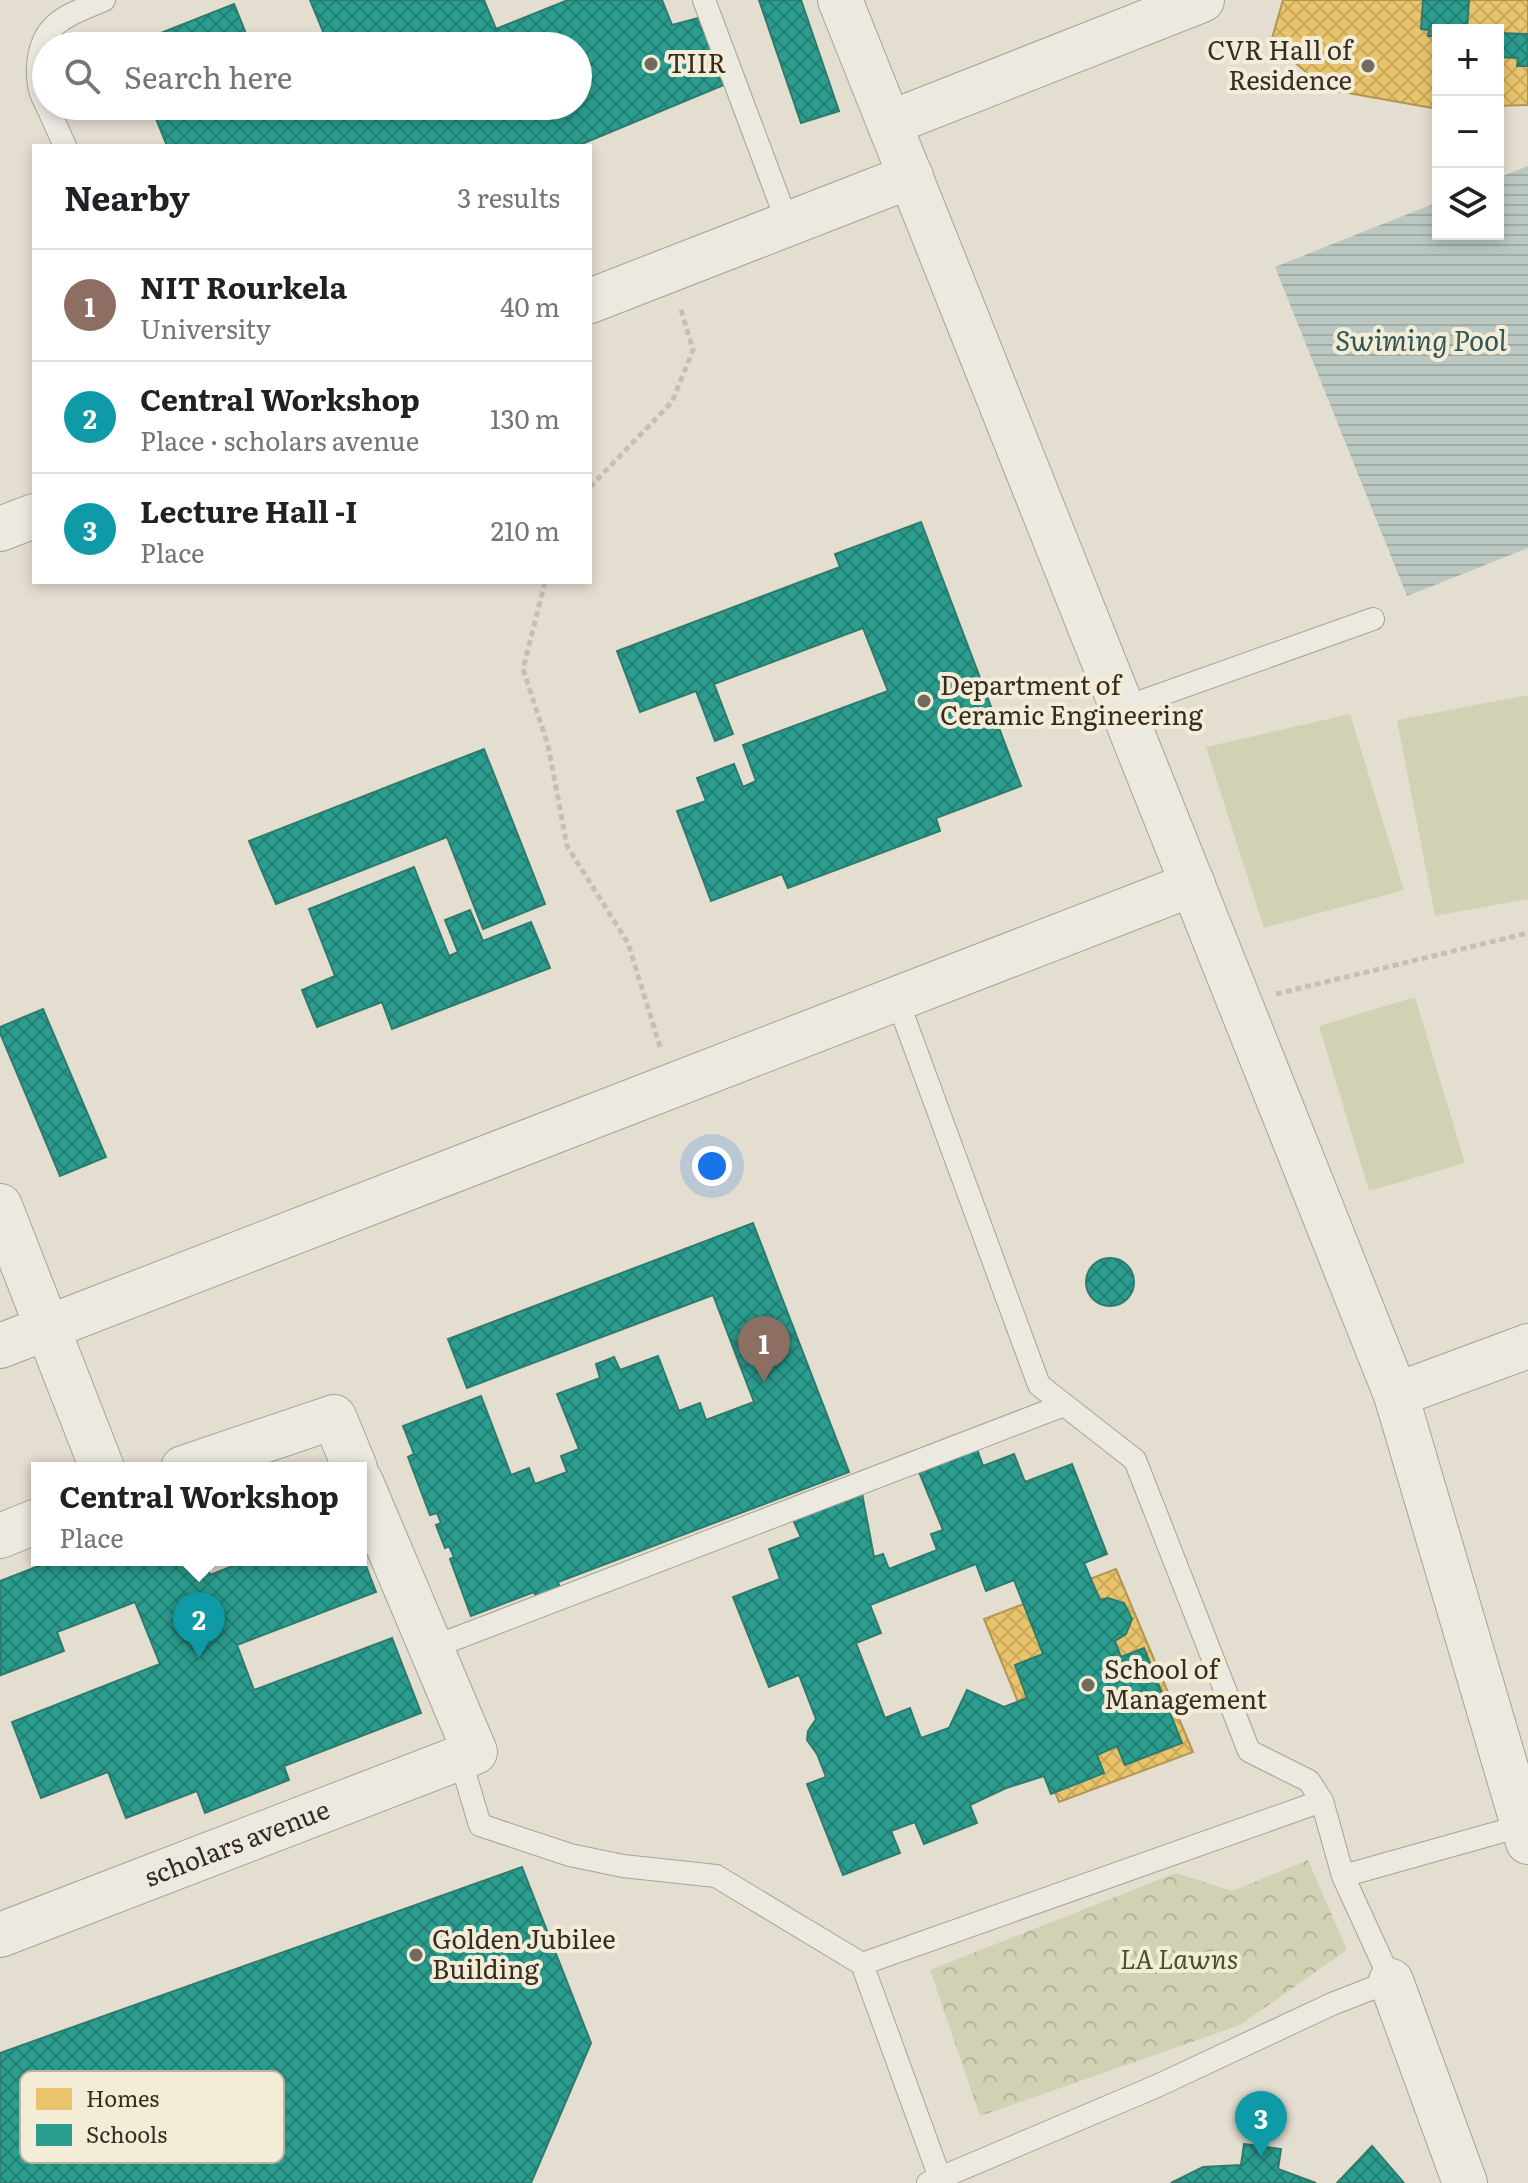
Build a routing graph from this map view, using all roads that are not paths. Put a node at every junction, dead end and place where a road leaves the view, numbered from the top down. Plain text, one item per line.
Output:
1 (104, 0) edge
2 (704, 0) edge
3 (840, 0) edge
4 (1202, 0) edge
5 (49, 32) edge
6 (53, 120) edge
7 (890, 123) junction
8 (64, 144) edge
9 (911, 176) junction
10 (788, 224) junction
11 (592, 300) edge
12 (32, 517) edge
13 (0, 529) edge
14 (1373, 619) dead end
15 (1123, 708) junction
16 (1193, 884) junction
17 (897, 999) junction
18 (0, 1206) edge
19 (49, 1327) junction
20 (0, 1346) edge
21 (1528, 1346) edge
22 (1396, 1395) junction
23 (1064, 1405) junction
24 (100, 1462) edge
25 (201, 1462) edge
26 (353, 1462) edge
27 (367, 1496) edge
28 (31, 1523) edge
29 (0, 1536) edge
30 (431, 1648) junction
31 (468, 1755) junction
32 (1322, 1801) junction
33 (1525, 1834) edge
34 (1343, 1876) junction
35 (0, 1935) edge
36 (862, 1964) junction
37 (1391, 1981) junction
38 (933, 2180) edge
39 (1465, 2183) edge

1 - 5 lane
2 - 10 lane
3 - 7 street
4 - 7 street
6 - 8 lane
7 - 9 street
9 - 10 street
9 - 15 street
10 - 11 street
12 - 13 street
14 - 15 lane
15 - 16 street
16 - 17 street
16 - 22 street
17 - 19 street
17 - 23 lane
18 - 19 street
19 - 20 street
19 - 24 street
21 - 22 street
22 - 33 street
23 - 30 lane
23 - 32 lane
25 - 26 street
27 - 30 street
28 - 29 street
30 - 31 street
31 - 35 street, scholars avenue
31 - 36 lane
32 - 34 lane
32 - 36 lane
33 - 34 lane
34 - 37 lane
36 - 38 lane
37 - 38 lane
37 - 39 street

